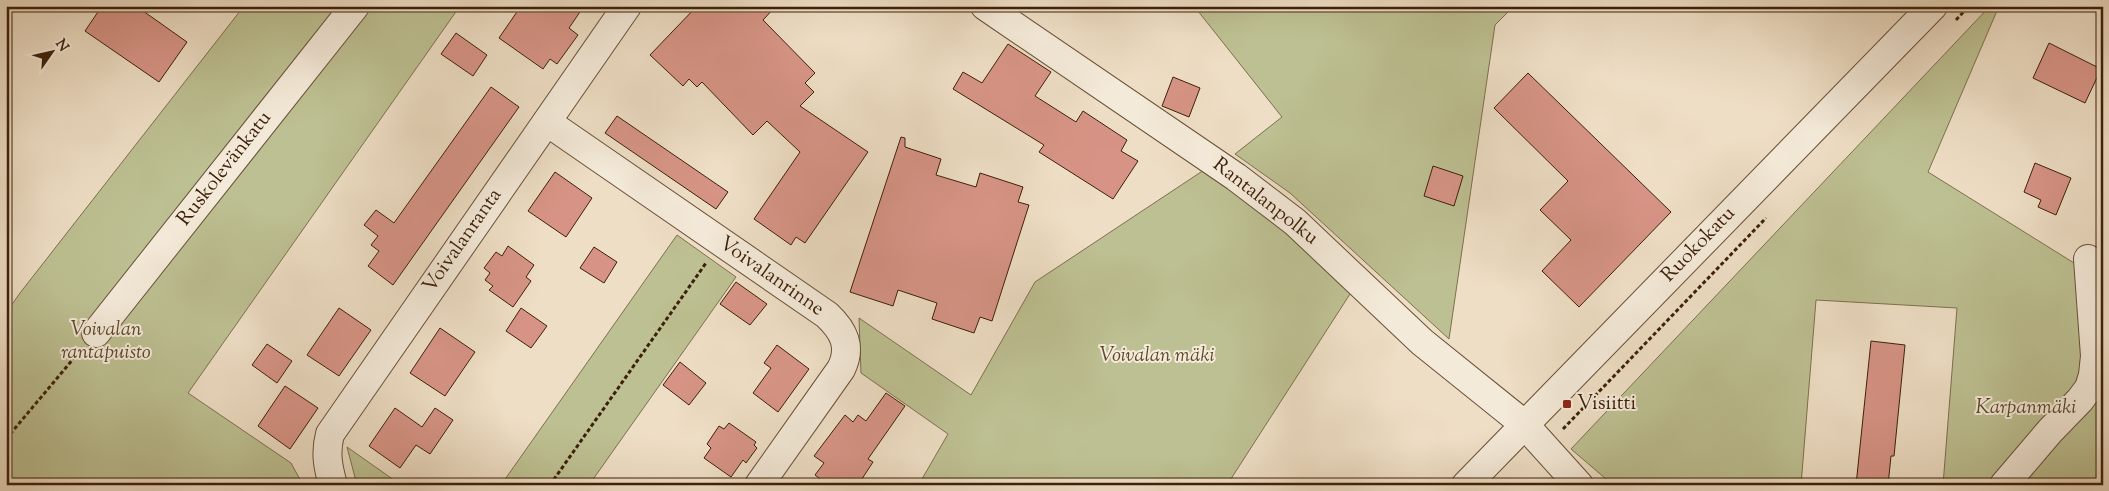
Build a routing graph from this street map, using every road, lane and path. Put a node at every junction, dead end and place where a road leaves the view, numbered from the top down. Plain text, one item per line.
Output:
1 (355, 6) edge
2 (627, 6) edge
3 (985, 6) edge
4 (1969, 6) edge
5 (1941, 17) edge
6 (547, 122) junction
7 (1767, 217) dead end
8 (721, 242) junction
9 (2088, 259) dead end
10 (96, 332) joint
11 (1524, 424) junction
12 (6, 438) edge
13 (1545, 448) junction
14 (6, 482) edge
15 (22, 485) edge
16 (334, 485) edge
17 (550, 485) edge
18 (759, 485) edge
19 (1466, 485) edge
20 (1579, 485) edge
21 (2004, 485) edge

1 - 10 street, Ruskolevänkatu
2 - 6 street, Voivalanranta
3 - 11 street, Rantalanpolku
4 - 5 path
5 - 11 street, Ruokokatu
6 - 8 street, Voivalanrinne
6 - 16 street, Voivalanranta
7 - 13 path
8 - 17 path
8 - 18 street, Voivalanrinne
9 - 21 street
10 - 12 path
11 - 13 street, Rantalanpolku
11 - 19 street, Ruokokatu
13 - 20 street, Rantalanpolku
14 - 15 path

